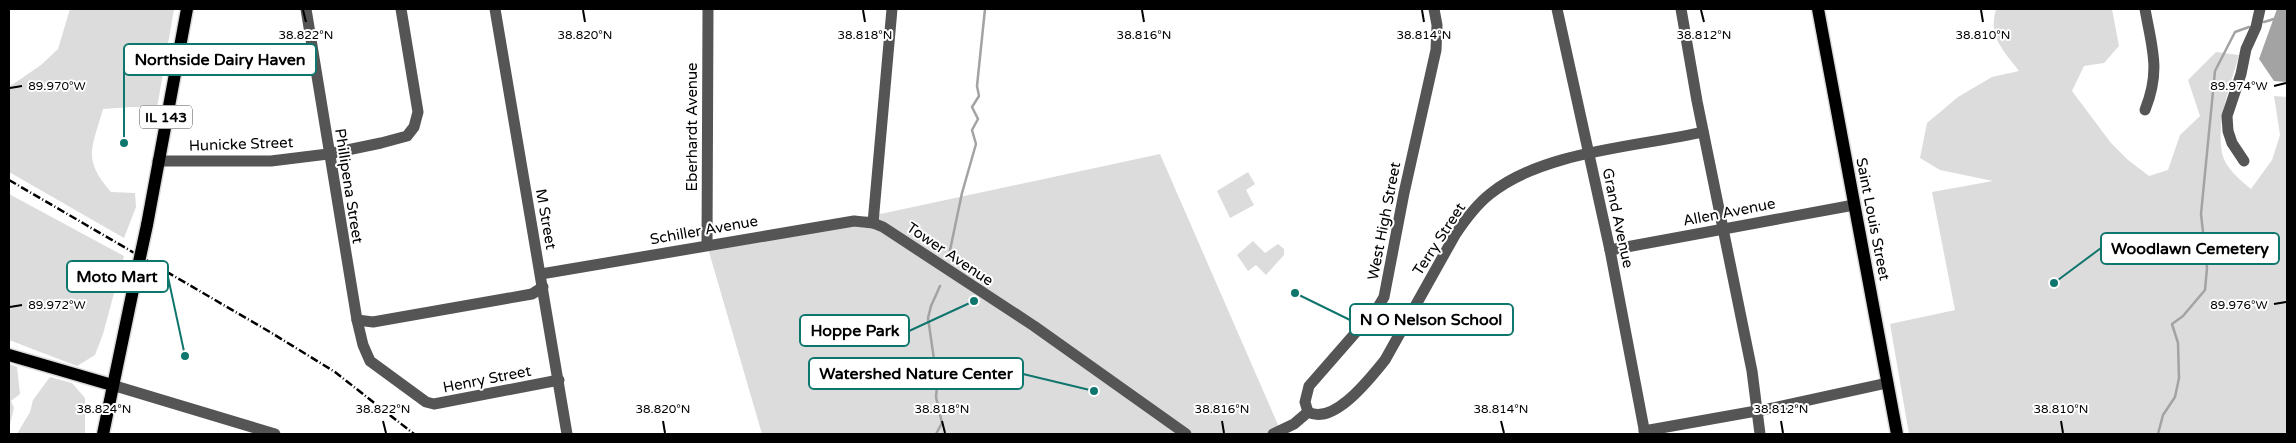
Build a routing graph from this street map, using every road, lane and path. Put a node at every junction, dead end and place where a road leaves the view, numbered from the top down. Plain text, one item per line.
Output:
1 (187, 9) edge
2 (306, 9) edge
3 (400, 9) edge
4 (495, 9) edge
5 (708, 9) edge
6 (892, 9) edge
7 (1434, 9) edge
8 (1557, 9) edge
9 (1681, 9) edge
10 (1818, 9) edge
11 (2145, 9) edge
12 (2260, 9) edge
13 (2145, 110) dead end
14 (1704, 132) junction
15 (328, 154) junction
16 (1588, 154) junction
17 (158, 161) junction
18 (2244, 161) dead end
19 (1854, 205) junction
20 (873, 223) junction
21 (1724, 228) junction
22 (707, 245) junction
23 (1610, 250) junction
24 (541, 274) junction
25 (543, 287) junction
26 (357, 320) junction
27 (9, 355) edge
28 (374, 364) joint
29 (559, 380) junction
30 (1887, 383) junction
31 (112, 385) junction
32 (1758, 411) junction
33 (1308, 412) junction
34 (1645, 433) edge
35 (103, 434) edge
36 (275, 434) edge
37 (567, 434) edge
38 (1186, 434) edge
39 (1273, 434) edge
40 (1760, 434) edge
41 (1897, 434) edge

1 - 17 main road, IL 143
2 - 15 street, Phillipena Street
3 - 15 street, Hunicke Street
4 - 24 street, M Street
5 - 22 street, Eberhardt Avenue
6 - 20 street
7 - 33 street, West High Street
8 - 16 street, Grand Avenue
9 - 14 street
10 - 19 main road, Saint Louis Street
11 - 13 street
12 - 18 street
14 - 16 street, Terry Street
14 - 21 street
15 - 17 street, Hunicke Street
15 - 26 street, Phillipena Street
16 - 23 street, Grand Avenue
16 - 33 street, Terry Street
17 - 31 main road, IL 143, bridge
19 - 21 street, Allen Avenue
19 - 30 main road, Saint Louis Street
20 - 22 street, Schiller Avenue
20 - 38 street, Tower Avenue
21 - 23 street, Allen Avenue
21 - 32 street
22 - 24 street, Schiller Avenue
23 - 34 street, Grand Avenue
24 - 25 street, M Street
25 - 26 street
25 - 29 street, M Street
26 - 28 street, Phillipena Street
27 - 31 main road
28 - 29 street, Henry Street
29 - 37 street, M Street
30 - 32 street
30 - 41 main road, Saint Louis Street
31 - 35 main road, IL 143
31 - 36 street
32 - 34 street
32 - 40 street
33 - 39 street

